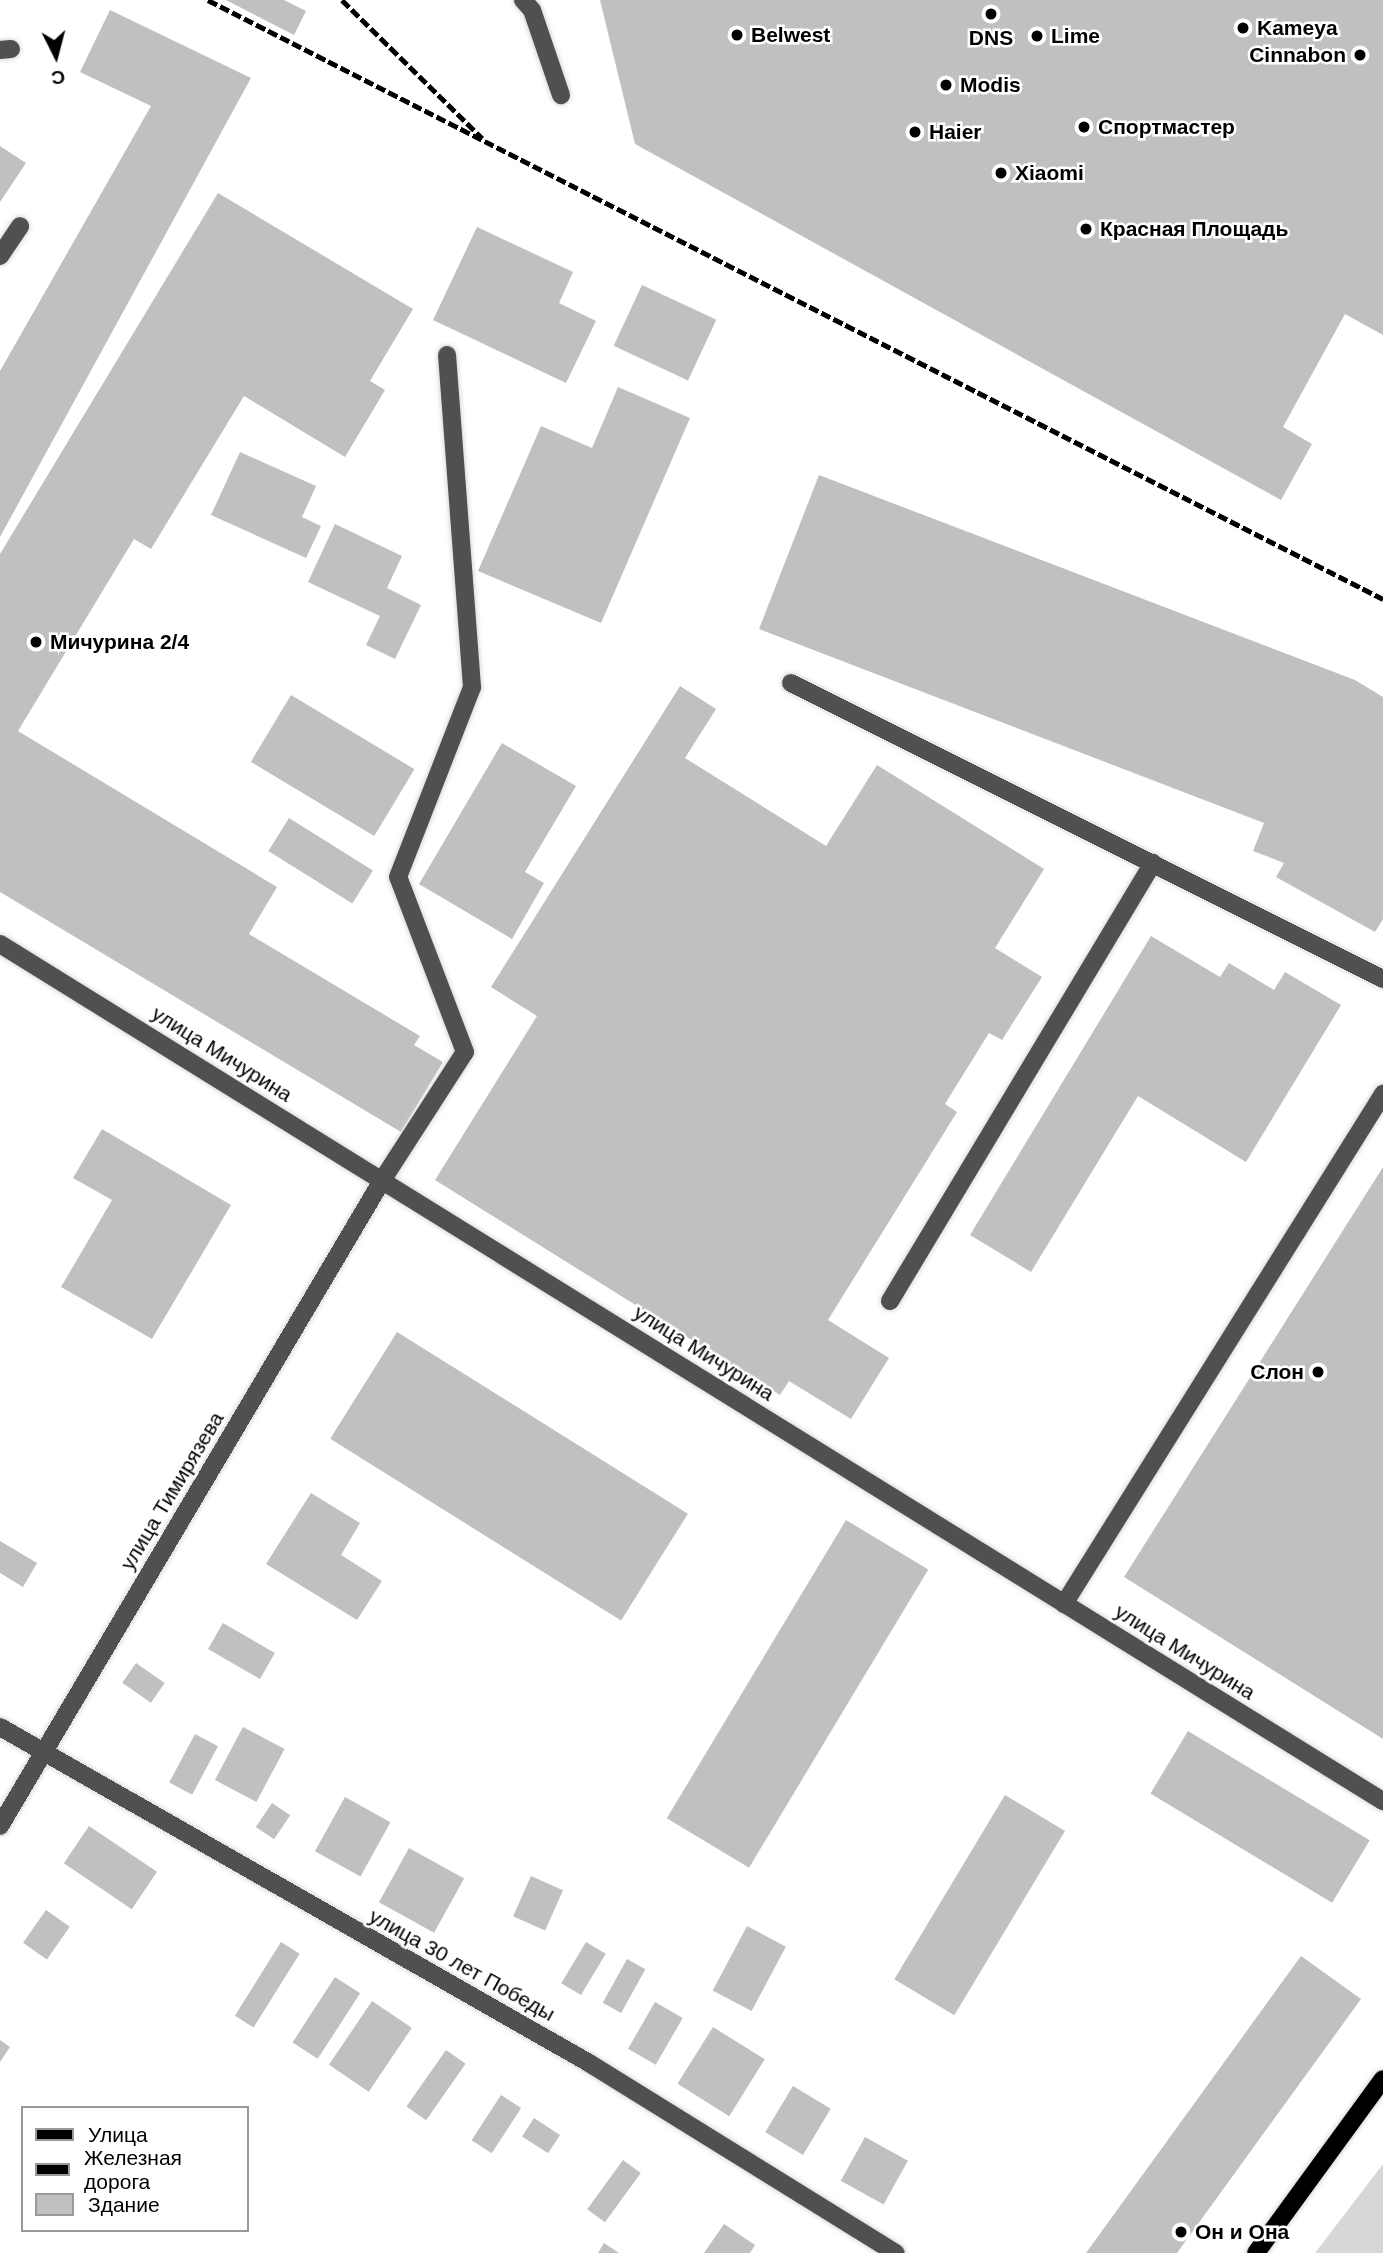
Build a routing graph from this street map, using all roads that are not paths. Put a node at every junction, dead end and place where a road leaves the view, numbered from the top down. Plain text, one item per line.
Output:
1 (523, 0) edge
2 (561, 94) dead end
3 (20, 226) dead end
4 (0, 256) edge
5 (447, 355) dead end
6 (791, 683) dead end
7 (1153, 863) junction
8 (0, 944) edge
9 (1383, 979) edge
10 (1383, 1094) edge
11 (383, 1179) junction
12 (890, 1301) dead end
13 (1064, 1604) junction
14 (0, 1727) edge
15 (43, 1754) junction
16 (1383, 1801) edge
17 (0, 1826) edge
18 (1383, 2079) edge
19 (896, 2253) edge
20 (1256, 2253) edge

1 - 2 street
3 - 4 street
5 - 11 street, улица Тимирязева
6 - 7 street
7 - 9 street
7 - 12 street
8 - 11 street, улица Мичурина
10 - 13 street
11 - 13 street, улица Мичурина
11 - 15 street, улица Тимирязева
13 - 16 street, улица Мичурина
14 - 15 street, улица 30 лет Победы
15 - 17 street, улица Тимирязева
15 - 19 street, улица 30 лет Победы
18 - 20 main road

